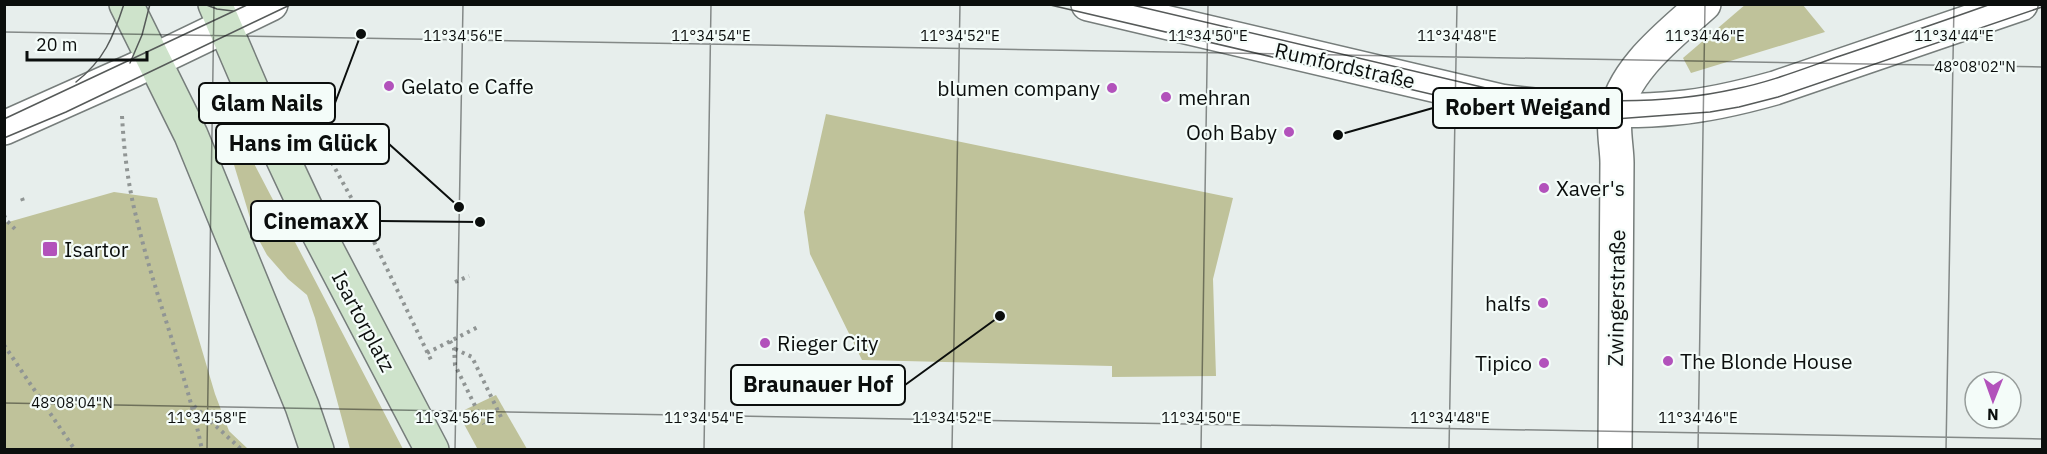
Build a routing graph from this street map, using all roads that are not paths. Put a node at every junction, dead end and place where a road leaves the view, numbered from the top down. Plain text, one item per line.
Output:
1 (126, 4) edge
2 (271, 4) edge
3 (1088, 4) edge
4 (1704, 4) edge
5 (2021, 4) edge
6 (220, 15) edge
7 (154, 60) junction
8 (1617, 110) junction
9 (4, 128) edge
10 (302, 406) junction
11 (297, 450) edge
12 (317, 450) edge
13 (432, 450) edge
14 (1615, 450) edge

1 - 7 main road
2 - 6 street
3 - 8 street, Rumfordstraße
4 - 8 street
5 - 8 street, Rumfordstraße
6 - 7 street
6 - 13 main road, Isartorplatz
7 - 9 street
7 - 10 main road
8 - 14 street, Zwingerstraße
10 - 11 main road
10 - 12 main road

